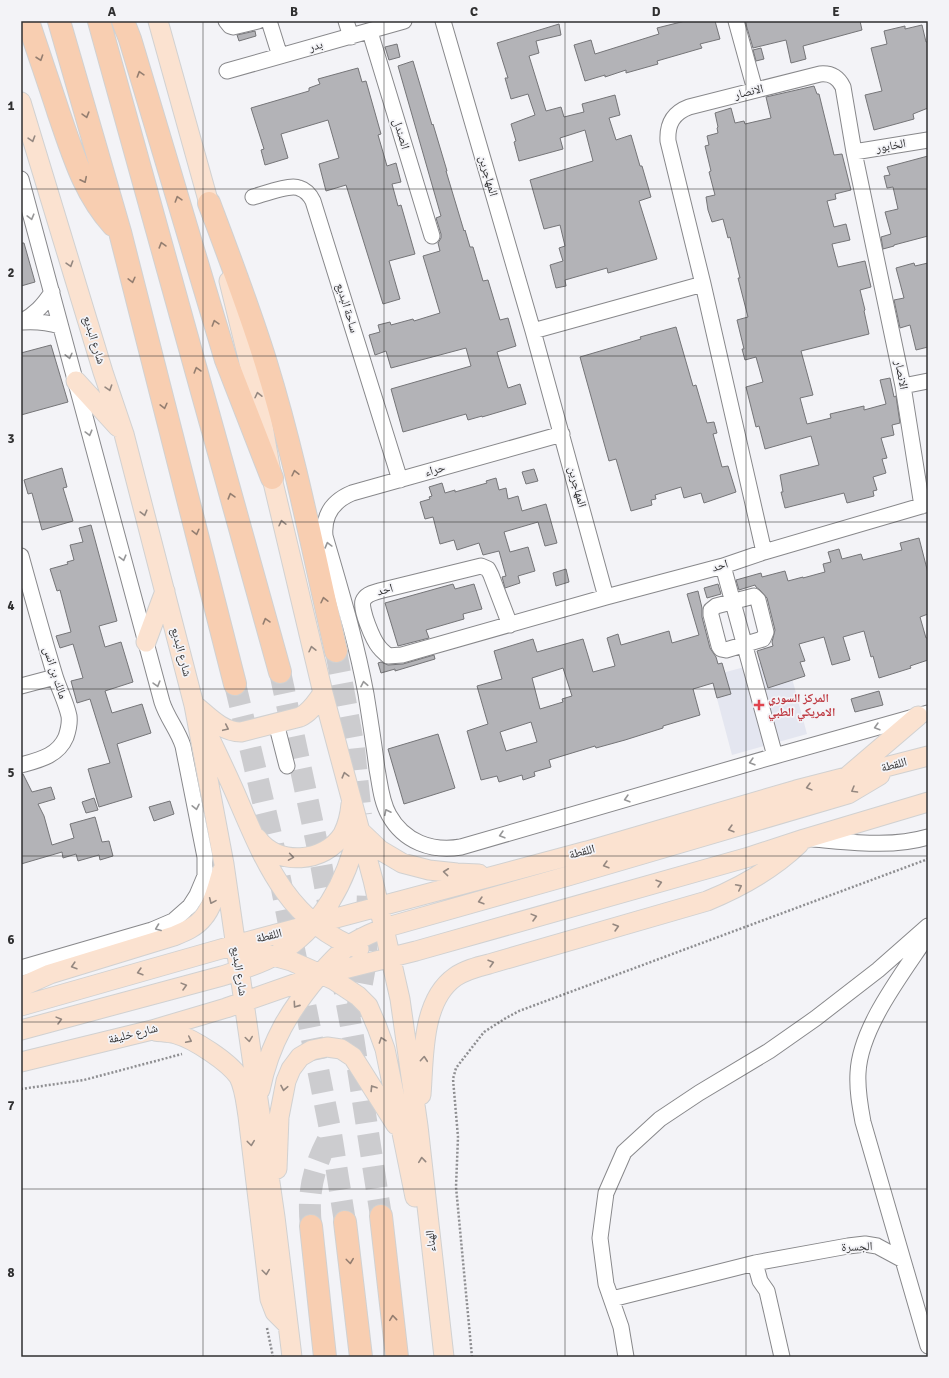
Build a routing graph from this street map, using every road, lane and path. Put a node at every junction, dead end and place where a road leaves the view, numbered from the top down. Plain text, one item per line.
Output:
1 (28, 21) edge
2 (59, 21) edge
3 (99, 21) edge
4 (123, 21) edge
5 (158, 21) edge
6 (226, 21) edge
7 (258, 21) edge
8 (269, 21) edge
9 (346, 21) edge
10 (404, 21) edge
11 (443, 21) edge
12 (736, 21) edge
13 (370, 32) junction
14 (351, 37) junction
15 (280, 56) junction
16 (228, 71) dead end
17 (755, 90) junction
18 (22, 107) edge
19 (928, 140) edge
20 (854, 152) junction
21 (21, 179) edge
22 (253, 197) dead end
23 (208, 203) junction
24 (120, 232) junction
25 (432, 236) dead end
26 (703, 284) junction
27 (52, 292) junction
28 (21, 322) edge
29 (60, 326) junction
30 (533, 331) junction
31 (928, 381) edge
32 (76, 382) junction
33 (903, 386) junction
34 (124, 434) junction
35 (562, 434) junction
36 (272, 478) junction
37 (400, 480) junction
38 (925, 505) edge
39 (764, 552) junction
40 (21, 556) edge
41 (723, 566) junction
42 (165, 591) junction
43 (606, 597) junction
44 (732, 601) junction
45 (510, 625) junction
46 (146, 642) junction
47 (744, 644) junction
48 (336, 651) tunnel mouth
49 (280, 672) tunnel mouth
50 (55, 676) junction
51 (235, 684) tunnel mouth
52 (21, 686) edge
53 (322, 693) junction
54 (194, 705) junction
55 (923, 714) edge
56 (276, 723) junction
57 (775, 756) junction
58 (928, 756) edge
59 (900, 764) junction
60 (21, 765) edge
61 (287, 766) dead end
62 (846, 777) junction
63 (351, 798) junction
64 (928, 802) edge
65 (250, 827) junction
66 (359, 830) junction
67 (928, 837) edge
68 (804, 839) junction
69 (928, 859) edge
70 (224, 864) junction
71 (498, 874) junction
72 (379, 907) junction
73 (314, 925) junction
74 (928, 926) edge
75 (384, 928) junction
76 (928, 935) edge
77 (235, 945) junction
78 (348, 945) junction
79 (276, 956) junction
80 (391, 957) junction
81 (21, 968) edge
82 (238, 971) junction
83 (320, 975) junction
84 (21, 987) edge
85 (243, 1001) junction
86 (21, 1006) edge
87 (21, 1030) edge
88 (152, 1030) junction
89 (187, 1054) dead end
90 (21, 1062) edge
91 (21, 1089) edge
92 (259, 1100) junction
93 (410, 1129) junction
94 (381, 1216) tunnel mouth
95 (275, 1217) junction
96 (345, 1222) tunnel mouth
97 (310, 1226) tunnel mouth
98 (903, 1260) junction
99 (761, 1262) junction
100 (612, 1299) junction
101 (266, 1323) dead end
102 (288, 1324) junction
103 (928, 1346) edge
104 (272, 1357) edge
105 (292, 1357) edge
106 (325, 1357) edge
107 (361, 1357) edge
108 (397, 1357) edge
109 (444, 1357) edge
110 (472, 1357) edge
111 (626, 1357) edge
112 (782, 1357) edge

1 -> 24 highway
2 -> 24 highway
49 -> 3 highway
36 -> 4 highway
5 - 23 main road
6 - 7 street
8 - 15 street
9 - 14 street
10 - 13 street, بدر
11 - 30 street, المهاجرين
12 - 17 street
13 - 14 street, بدر
13 - 25 street, الصندل
14 - 15 street, بدر
15 - 16 street, بدر
17 - 20 street, الانصار
17 - 26 street, الانصار
18 -> 34 main road, شارع البديع
19 - 20 street, الخابور
20 - 33 street, الانصار
21 -> 27 street
22 - 37 street, ساحة البديع
36 -> 23 main road
48 -> 23 highway
24 -> 51 highway
26 - 30 street
26 - 39 street, الانصار
27 - 28 street
27 - 29 street
28 - 29 street
29 -> 32 street
30 - 35 street, المهاجرين
31 - 33 street
32 - 34 main road
32 -> 46 street
33 - 38 street, الانصار
34 -> 42 main road, شارع البديع
35 - 37 street, حراء
35 - 43 street, المهاجرين
53 -> 36 main road
57 -> 37 street, حراء
38 - 39 street, احد
39 - 41 street, احد
40 - 50 street, مالك بن انس
41 - 43 street, احد
41 - 44 street
42 - 46 main road
42 - 54 main road, شارع البديع
43 - 45 street, احد
44 - 47 street
44 - 47 street
44 - 47 street
45 - 45 street, احد
46 -> 81 street
47 - 57 street
50 - 52 street
50 - 60 street, مالك بن انس
53 - 56 main road
63 -> 53 main road
54 -> 56 main road
54 - 65 main road
54 - 70 main road, شارع البديع
55 -> 57 street
55 - 62 main road
56 - 61 street
58 - 59 main road, اللقطة
59 - 62 main road, اللقطة
59 -> 75 main road
62 -> 71 main road, اللقطة
65 -> 63 main road
63 - 66 main road
64 - 68 main road
65 - 73 main road
71 -> 66 main road
66 - 72 main road
66 - 73 main road
67 - 68 street
80 -> 68 main road
93 -> 68 main road
69 - 110 path
70 - 77 main road, شارع البديع
70 -> 84 main road
71 - 72 main road, اللقطة
72 - 73 main road, اللقطة
72 - 75 main road
73 - 77 main road, اللقطة
73 - 78 main road
73 - 79 main road
74 - 100 street
75 - 78 main road
75 - 80 main road
76 - 98 street
77 - 79 main road
77 - 82 main road, شارع البديع
77 -> 86 main road
78 - 80 main road
78 - 83 main road
79 - 82 main road
79 - 83 main road
80 - 83 main road
80 - 93 main road
82 - 85 main road, شارع البديع
87 -> 82 main road
83 - 85 main road
83 -> 92 main road
93 -> 83 main road
85 - 88 main road, شارع خليفة
85 -> 92 main road, شارع البديع
88 - 90 main road, شارع خليفة
88 -> 102 main road
89 - 91 path
92 - 95 main road, شارع البديع
93 -> 95 main road
109 -> 93 main road, الهناء
108 -> 94 highway
95 - 102 main road
96 -> 107 highway
97 - 106 highway
98 - 99 street, الجسرة
98 - 103 street
99 - 100 street, الجسرة
99 - 112 street
100 - 111 street
101 - 104 path
102 - 105 main road

